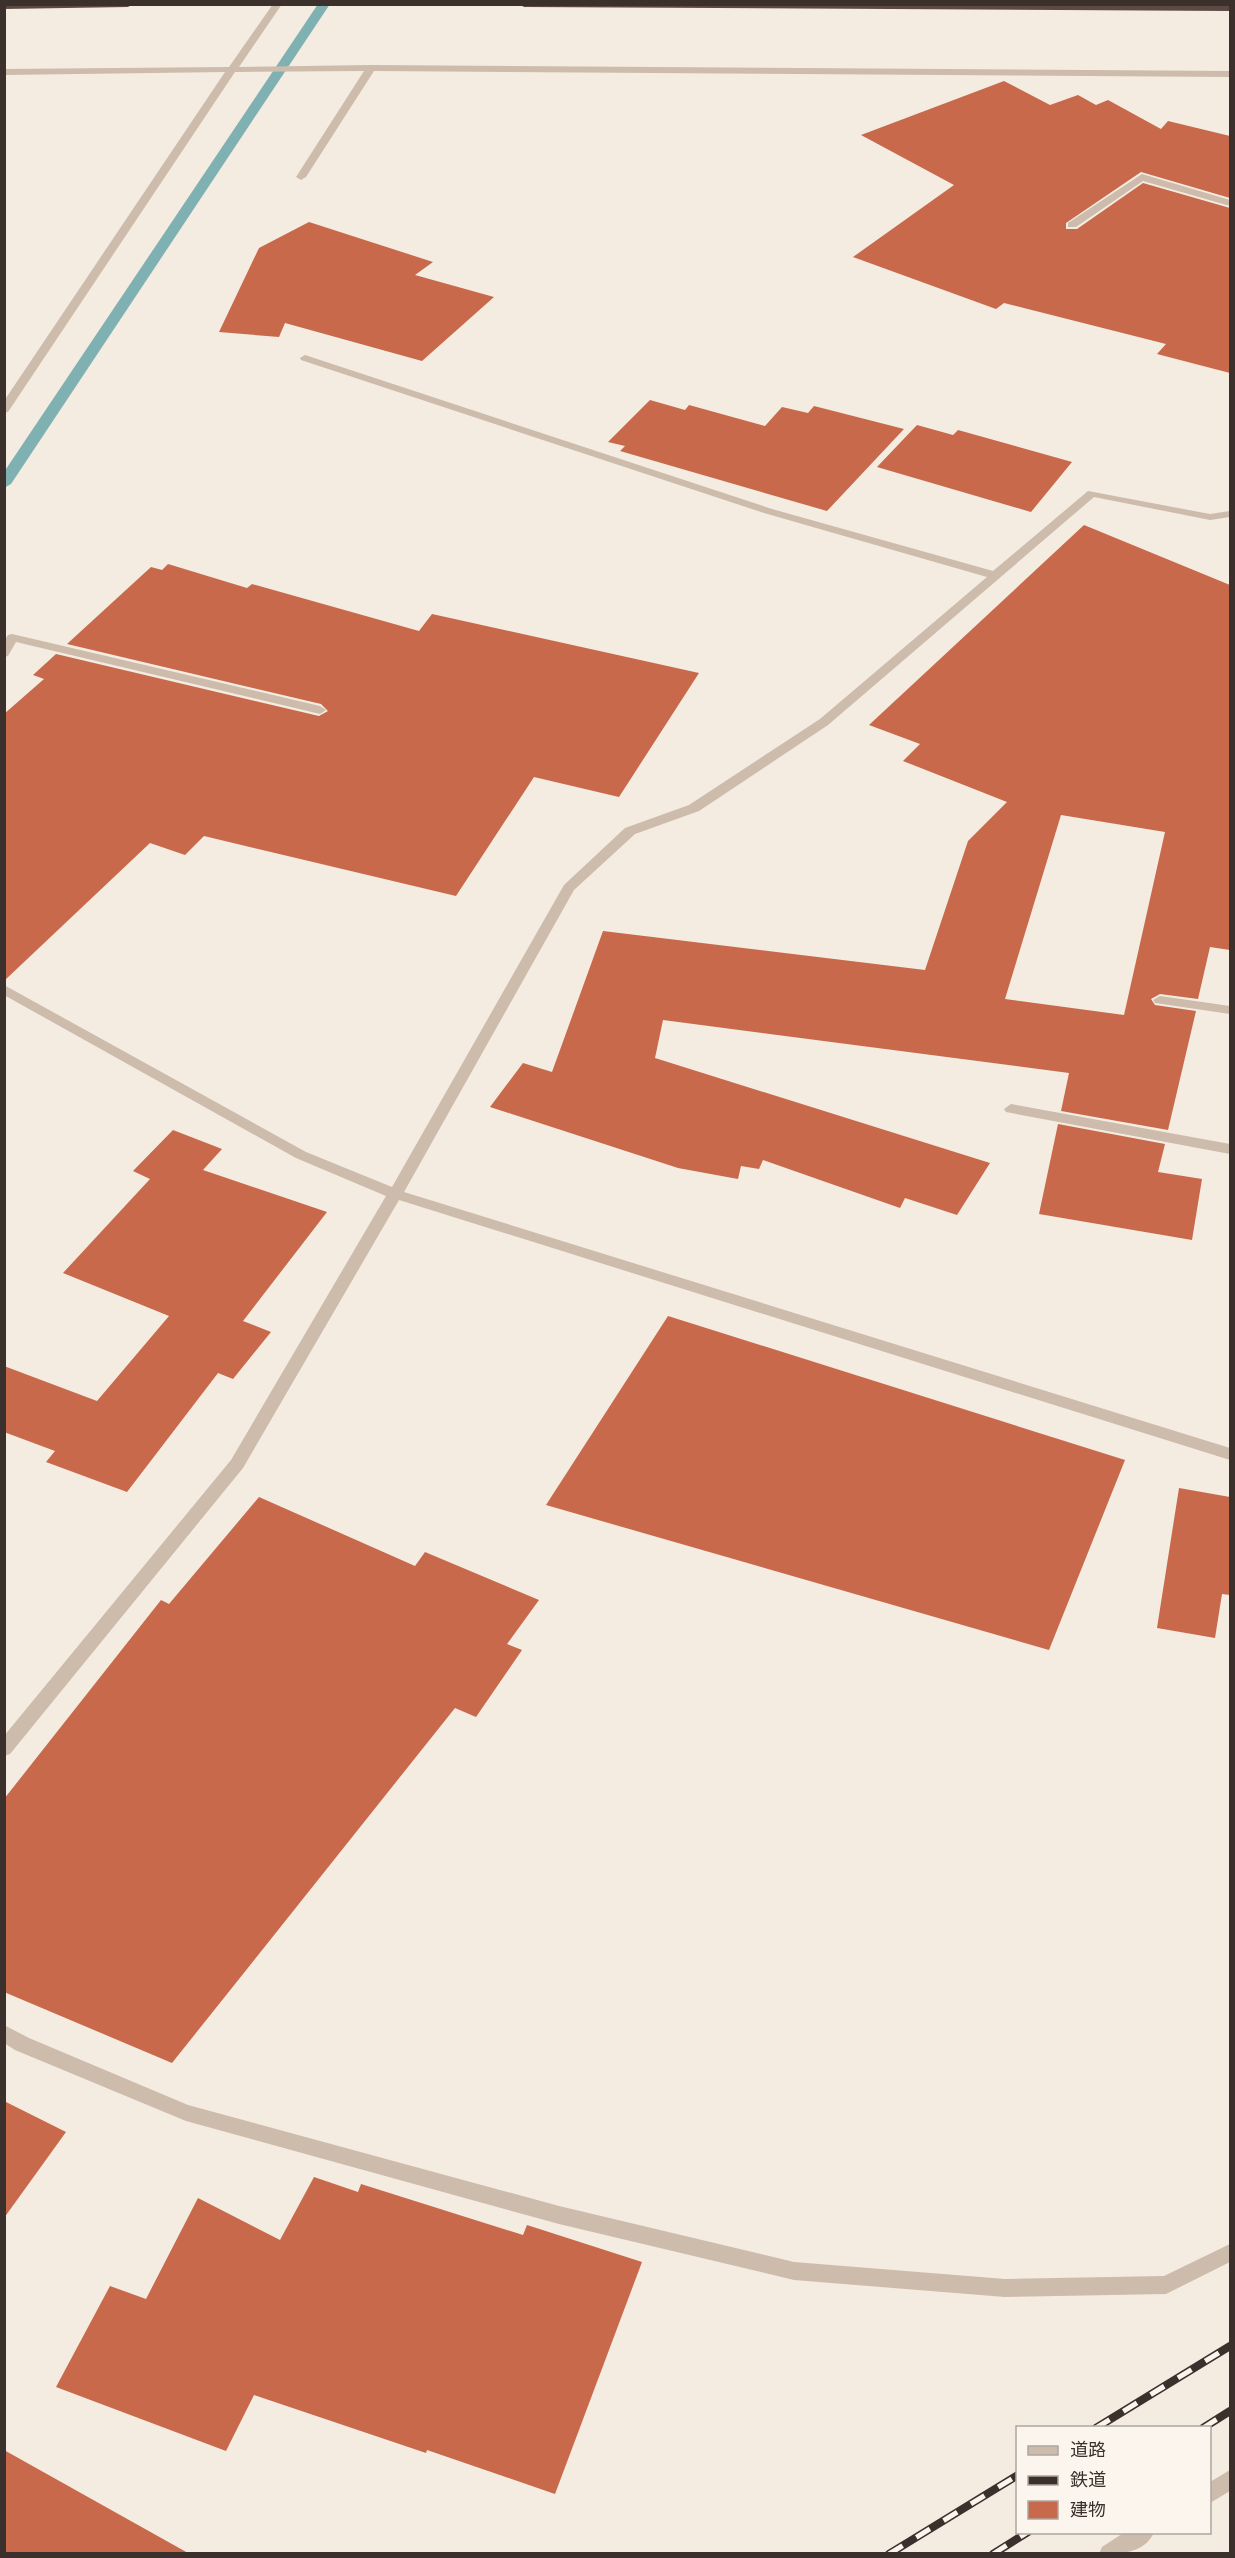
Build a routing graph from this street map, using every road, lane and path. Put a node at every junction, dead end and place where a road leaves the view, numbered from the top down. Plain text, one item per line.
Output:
1 (128, 4) edge
2 (278, 4) edge
3 (524, 4) edge
4 (4, 6) edge
5 (1230, 8) edge
6 (372, 68) junction
7 (231, 70) junction
8 (4, 72) edge
9 (1230, 74) edge
10 (301, 177) dead end
11 (1230, 203) edge
12 (1072, 225) dead end
13 (305, 357) dead end
14 (4, 411) edge
15 (1230, 514) edge
16 (1210, 517) junction
17 (1230, 526) edge
18 (996, 576) junction
19 (4, 653) edge
20 (320, 710) dead end
21 (4, 989) edge
22 (1160, 1000) dead end
23 (1230, 1010) edge
24 (1011, 1109) dead end
25 (1230, 1149) edge
26 (395, 1194) junction
27 (1230, 1454) edge
28 (4, 1749) edge
29 (4, 2033) edge
30 (1230, 2253) edge
31 (1230, 2480) edge
32 (1211, 2492) edge
33 (1141, 2534) edge
34 (1109, 2553) edge

1 - 4 highway
2 - 7 street
3 - 5 highway
6 - 7 street
6 - 9 street
6 - 10 street
7 - 8 street
7 - 14 street
11 - 12 street
13 - 18 street
15 - 16 street
16 - 17 street
16 - 18 street
18 - 26 street
19 - 20 street
21 - 26 street
22 - 23 street
24 - 25 street
26 - 27 street
26 - 28 street
29 - 30 street
31 - 32 street
33 - 34 street

